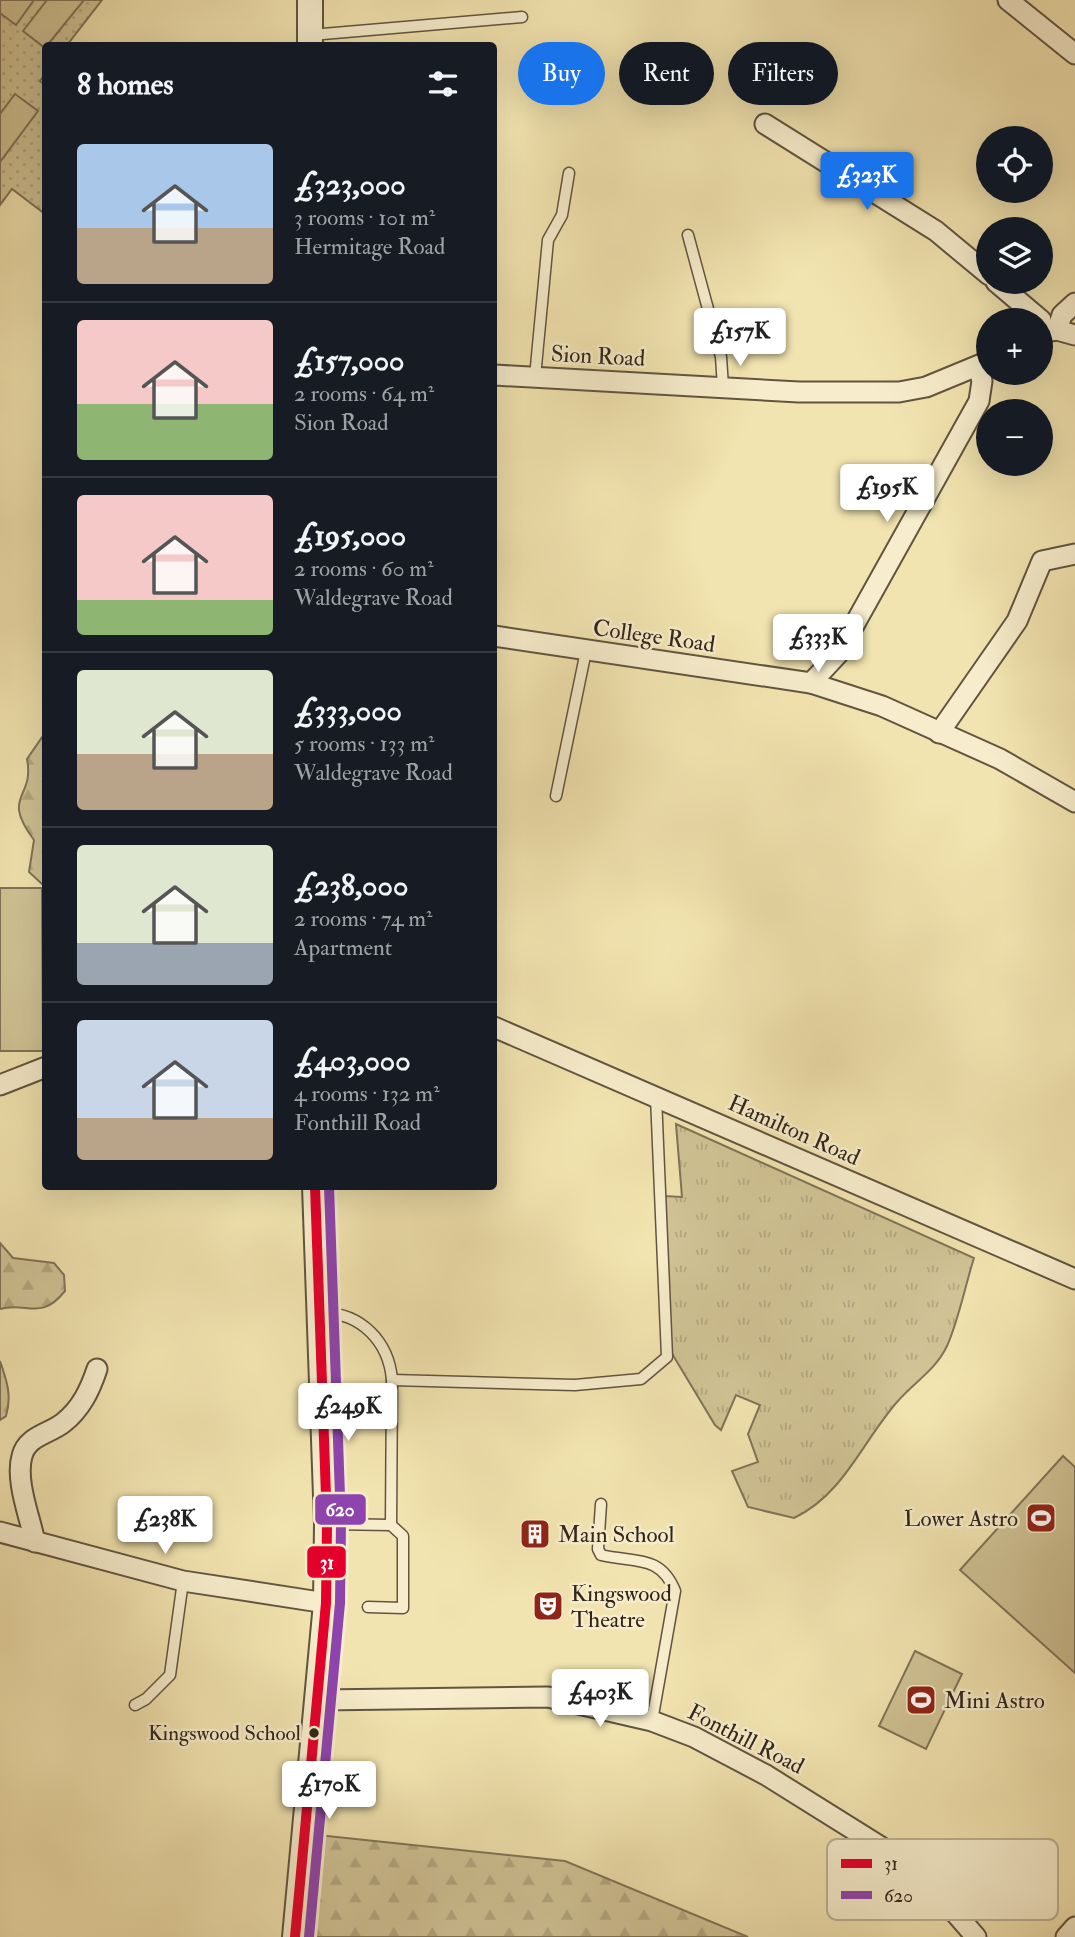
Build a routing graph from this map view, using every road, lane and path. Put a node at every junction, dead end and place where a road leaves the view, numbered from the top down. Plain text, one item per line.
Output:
1 (310, 0) edge
2 (1008, 0) edge
3 (522, 17) dead end
4 (310, 40) edge
5 (1075, 54) edge
6 (765, 124) dead end
7 (569, 173) dead end
8 (688, 235) dead end
9 (976, 264) edge
10 (1010, 294) edge
11 (1075, 303) edge
12 (1027, 308) edge
13 (1053, 326) edge
14 (976, 367) edge
15 (497, 374) edge
16 (535, 377) junction
17 (981, 385) edge
18 (723, 387) junction
19 (1075, 554) edge
20 (497, 636) edge
21 (586, 651) junction
22 (838, 654) junction
23 (811, 683) junction
24 (839, 691) junction
25 (939, 733) junction
26 (555, 796) dead end
27 (1075, 802) edge
28 (497, 1028) edge
29 (42, 1069) edge
30 (0, 1085) edge
31 (656, 1097) junction
32 (315, 1190) edge
33 (1075, 1279) edge
34 (321, 1313) junction
35 (97, 1369) dead end
36 (393, 1380) junction
37 (601, 1504) dead end
38 (327, 1524) junction
39 (391, 1525) junction
40 (0, 1532) edge
41 (35, 1542) junction
42 (183, 1581) junction
43 (326, 1602) junction
44 (368, 1607) dead end
45 (320, 1700) junction
46 (135, 1705) dead end
47 (652, 1721) junction
48 (868, 1839) edge
49 (961, 1920) edge
50 (1075, 1927) edge
51 (295, 1937) edge
52 (976, 1937) edge
53 (1066, 1937) edge

1 - 4 street
2 - 5 street
3 - 4 lane
6 - 9 street
7 - 16 lane
8 - 18 lane
10 - 12 street
11 - 13 street
14 - 18 street, Sion Road
15 - 16 street, Sion Road
16 - 18 street, Sion Road
17 - 22 street
19 - 25 street
20 - 21 street, College Road
21 - 23 street, College Road
21 - 26 lane
22 - 23 street
22 - 24 street
23 - 24 street, College Road
24 - 25 street, College Road
25 - 27 street, College Road
28 - 31 street, Hamilton Road
29 - 30 street
31 - 33 street, Hamilton Road
31 - 36 lane
32 - 34 street
34 - 36 lane
34 - 38 street
35 - 41 street
36 - 39 lane
37 - 47 lane
38 - 39 lane
38 - 43 street
39 - 44 lane
40 - 41 street
41 - 42 street
42 - 43 street
42 - 46 lane
43 - 45 street
45 - 47 street, Fonthill Road
45 - 51 street
47 - 48 street, Fonthill Road
49 - 52 street, Fonthill Road
50 - 53 street

